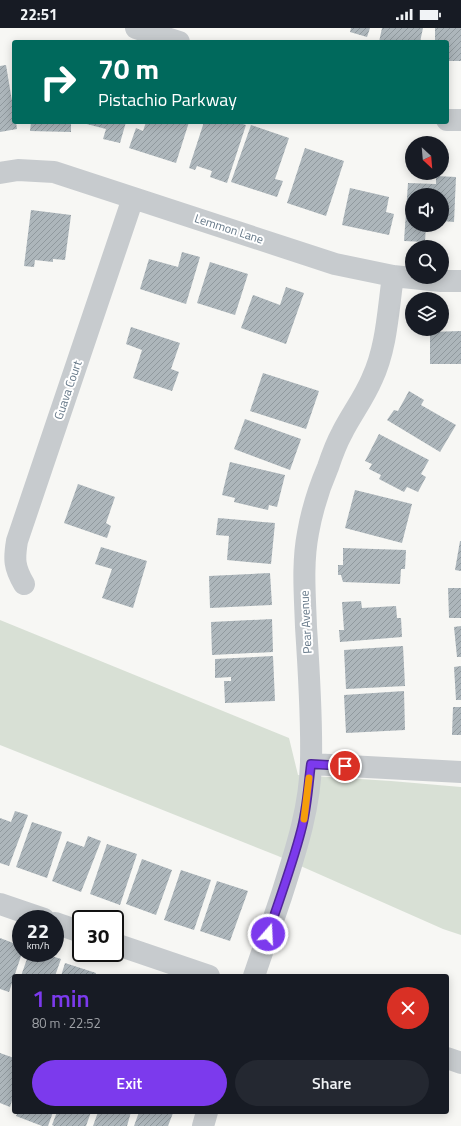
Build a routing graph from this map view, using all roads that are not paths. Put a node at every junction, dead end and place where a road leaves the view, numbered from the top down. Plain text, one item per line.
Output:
1 (146, 29) edge
2 (174, 40) edge
3 (449, 120) edge
4 (461, 120) edge
5 (0, 173) edge
6 (133, 198) junction
7 (393, 276) junction
8 (461, 281) edge
9 (24, 584) dead end
10 (311, 764) junction
11 (461, 772) edge
12 (0, 904) edge
13 (18, 910) edge
14 (124, 947) edge
15 (202, 974) edge
16 (255, 974) edge
17 (449, 1059) edge
18 (461, 1063) edge
19 (206, 1114) edge
20 (203, 1126) edge

1 - 2 street
3 - 4 street
5 - 6 street, Lemmon Lane
6 - 7 street, Lemmon Lane
6 - 9 street, Guava Court
7 - 8 street, Lemmon Lane
7 - 10 street, Pear Avenue
10 - 11 street
10 - 16 street, Pear Avenue
12 - 13 street
14 - 15 street
17 - 18 street
19 - 20 street

